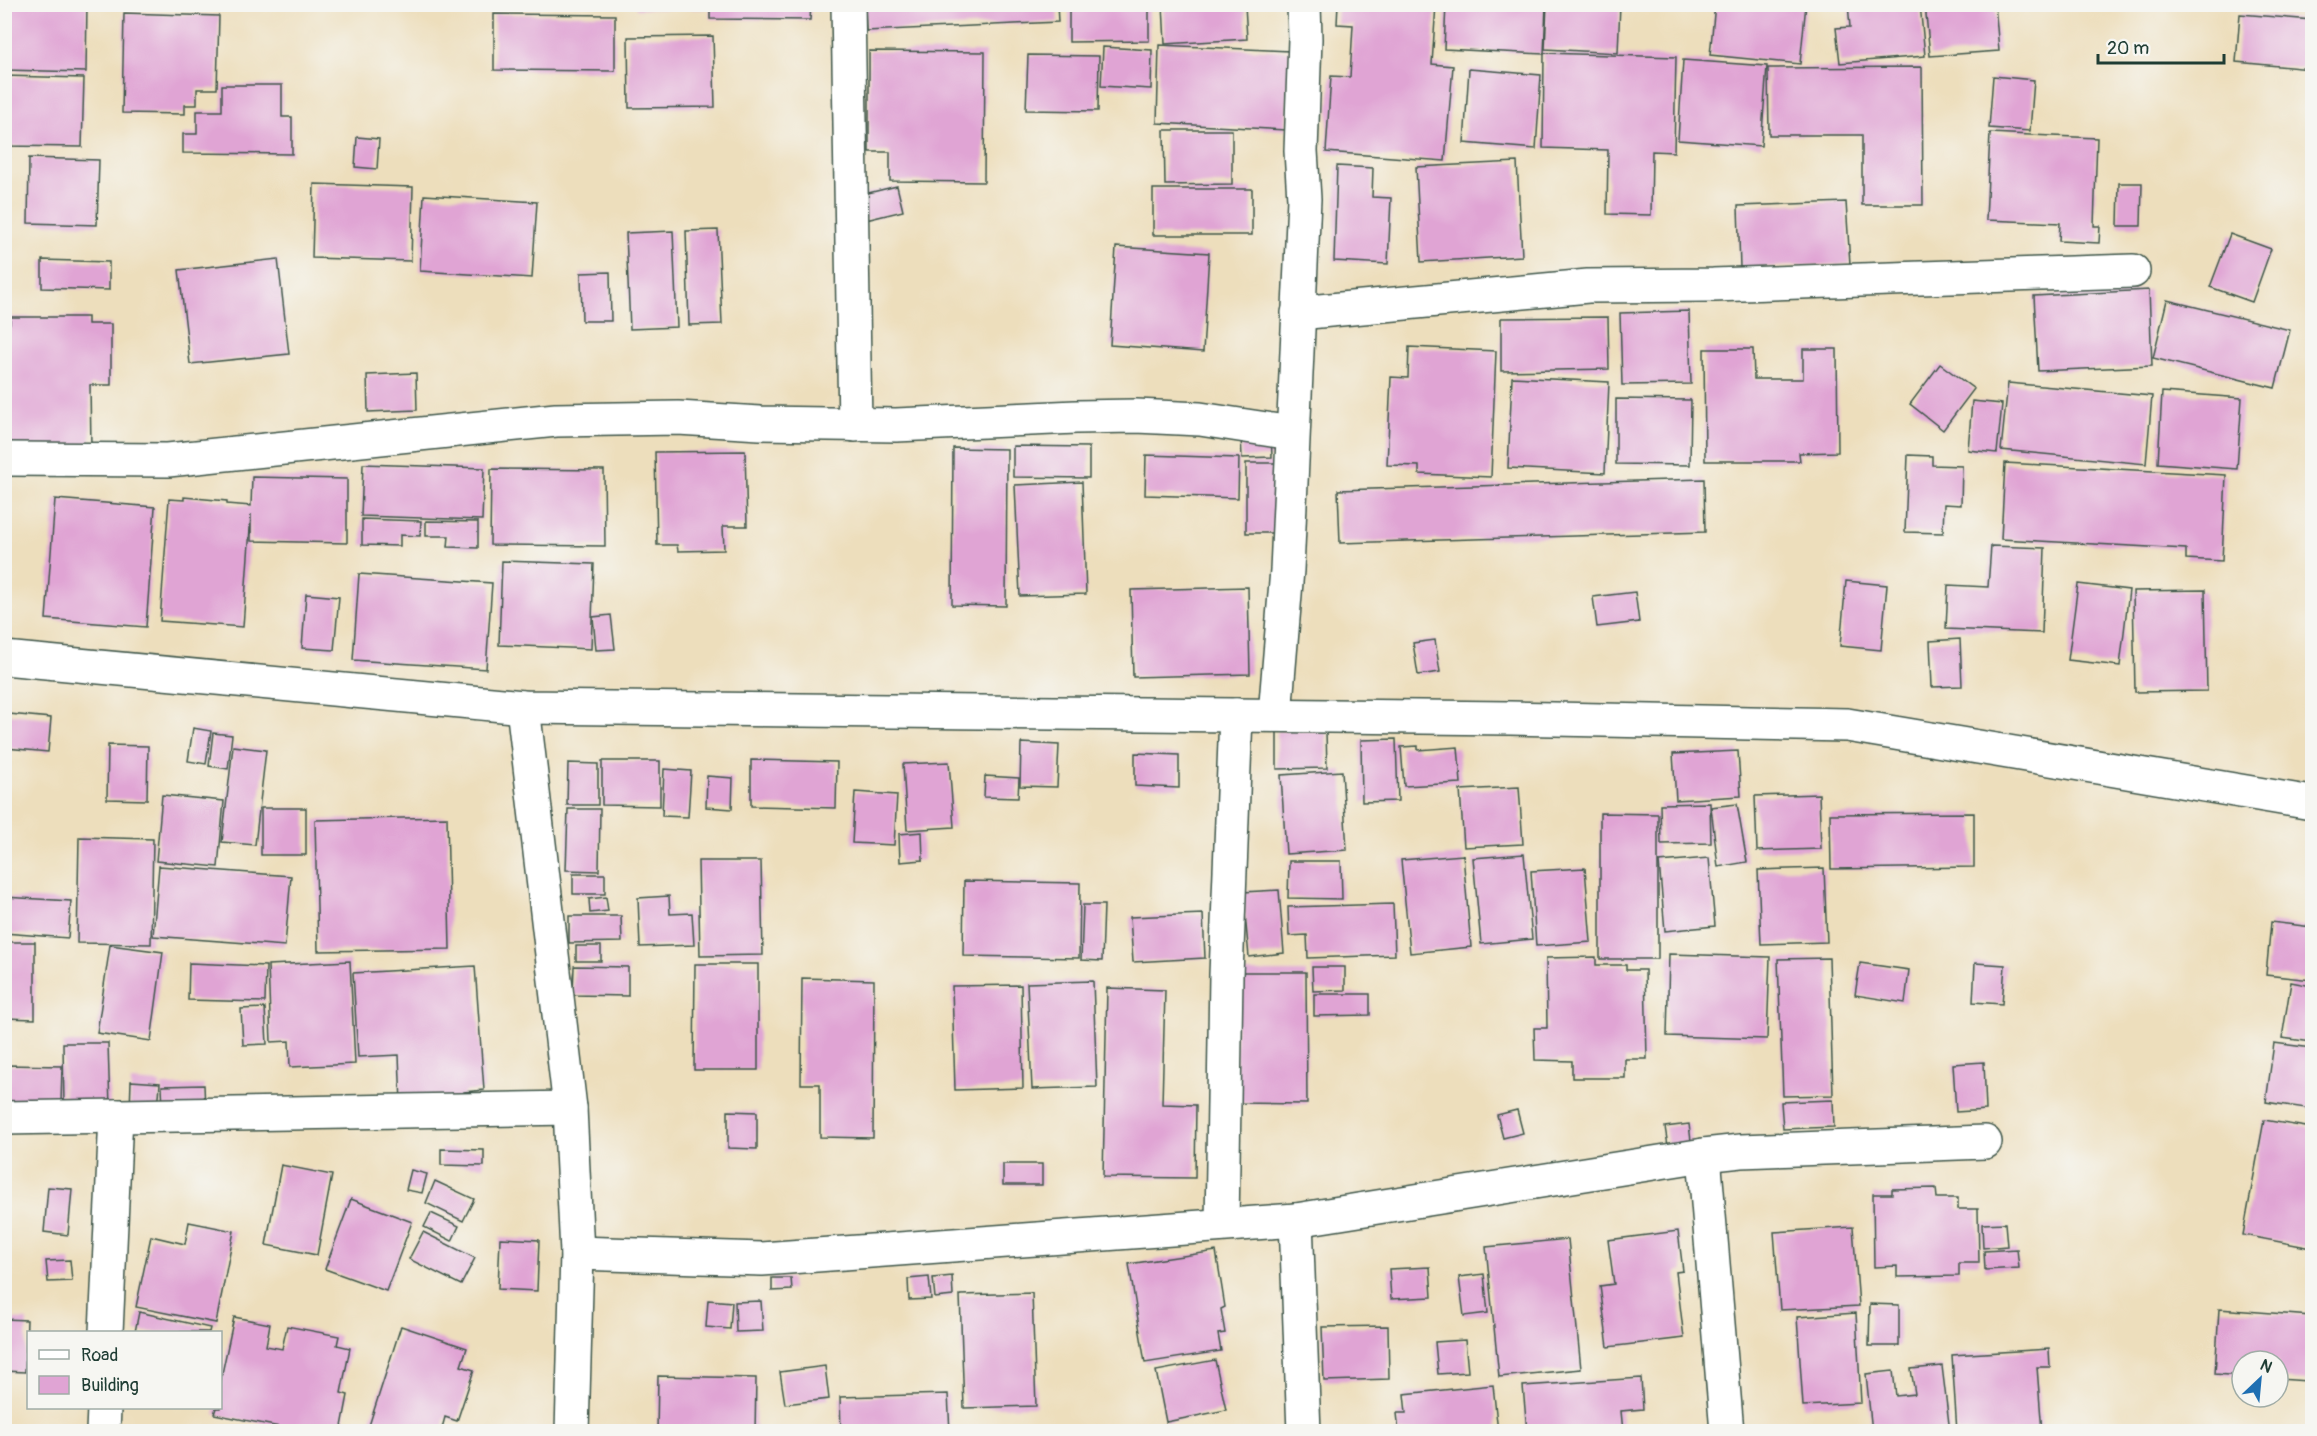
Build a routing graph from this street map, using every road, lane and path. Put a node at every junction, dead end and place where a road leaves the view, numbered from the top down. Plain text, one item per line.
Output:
1 (848, 4) edge
2 (1304, 4) edge
3 (2133, 271) dead end
4 (1298, 313) junction
5 (855, 425) junction
6 (1292, 433) junction
7 (4, 459) edge
8 (4, 658) edge
9 (524, 707) junction
10 (1236, 715) junction
11 (1275, 715) junction
12 (2313, 803) edge
13 (570, 1108) junction
14 (116, 1116) junction
15 (4, 1118) edge
16 (1985, 1142) dead end
17 (1704, 1155) junction
18 (1296, 1220) junction
19 (1222, 1225) junction
20 (577, 1253) junction
21 (106, 1331) edge
22 (104, 1409) edge
23 (103, 1431) edge
24 (572, 1431) edge
25 (1304, 1431) edge
26 (1727, 1431) edge

1 - 5 street
2 - 4 street
3 - 4 street
4 - 6 street
5 - 6 street
5 - 7 street
6 - 11 street
8 - 9 street
9 - 10 street
9 - 13 street
10 - 11 street
10 - 19 street
11 - 12 street
13 - 14 street
13 - 20 street
14 - 15 street
14 - 21 street
16 - 17 street
17 - 18 street
17 - 26 street
18 - 19 street
18 - 25 street
19 - 20 street
20 - 24 street
22 - 23 street

